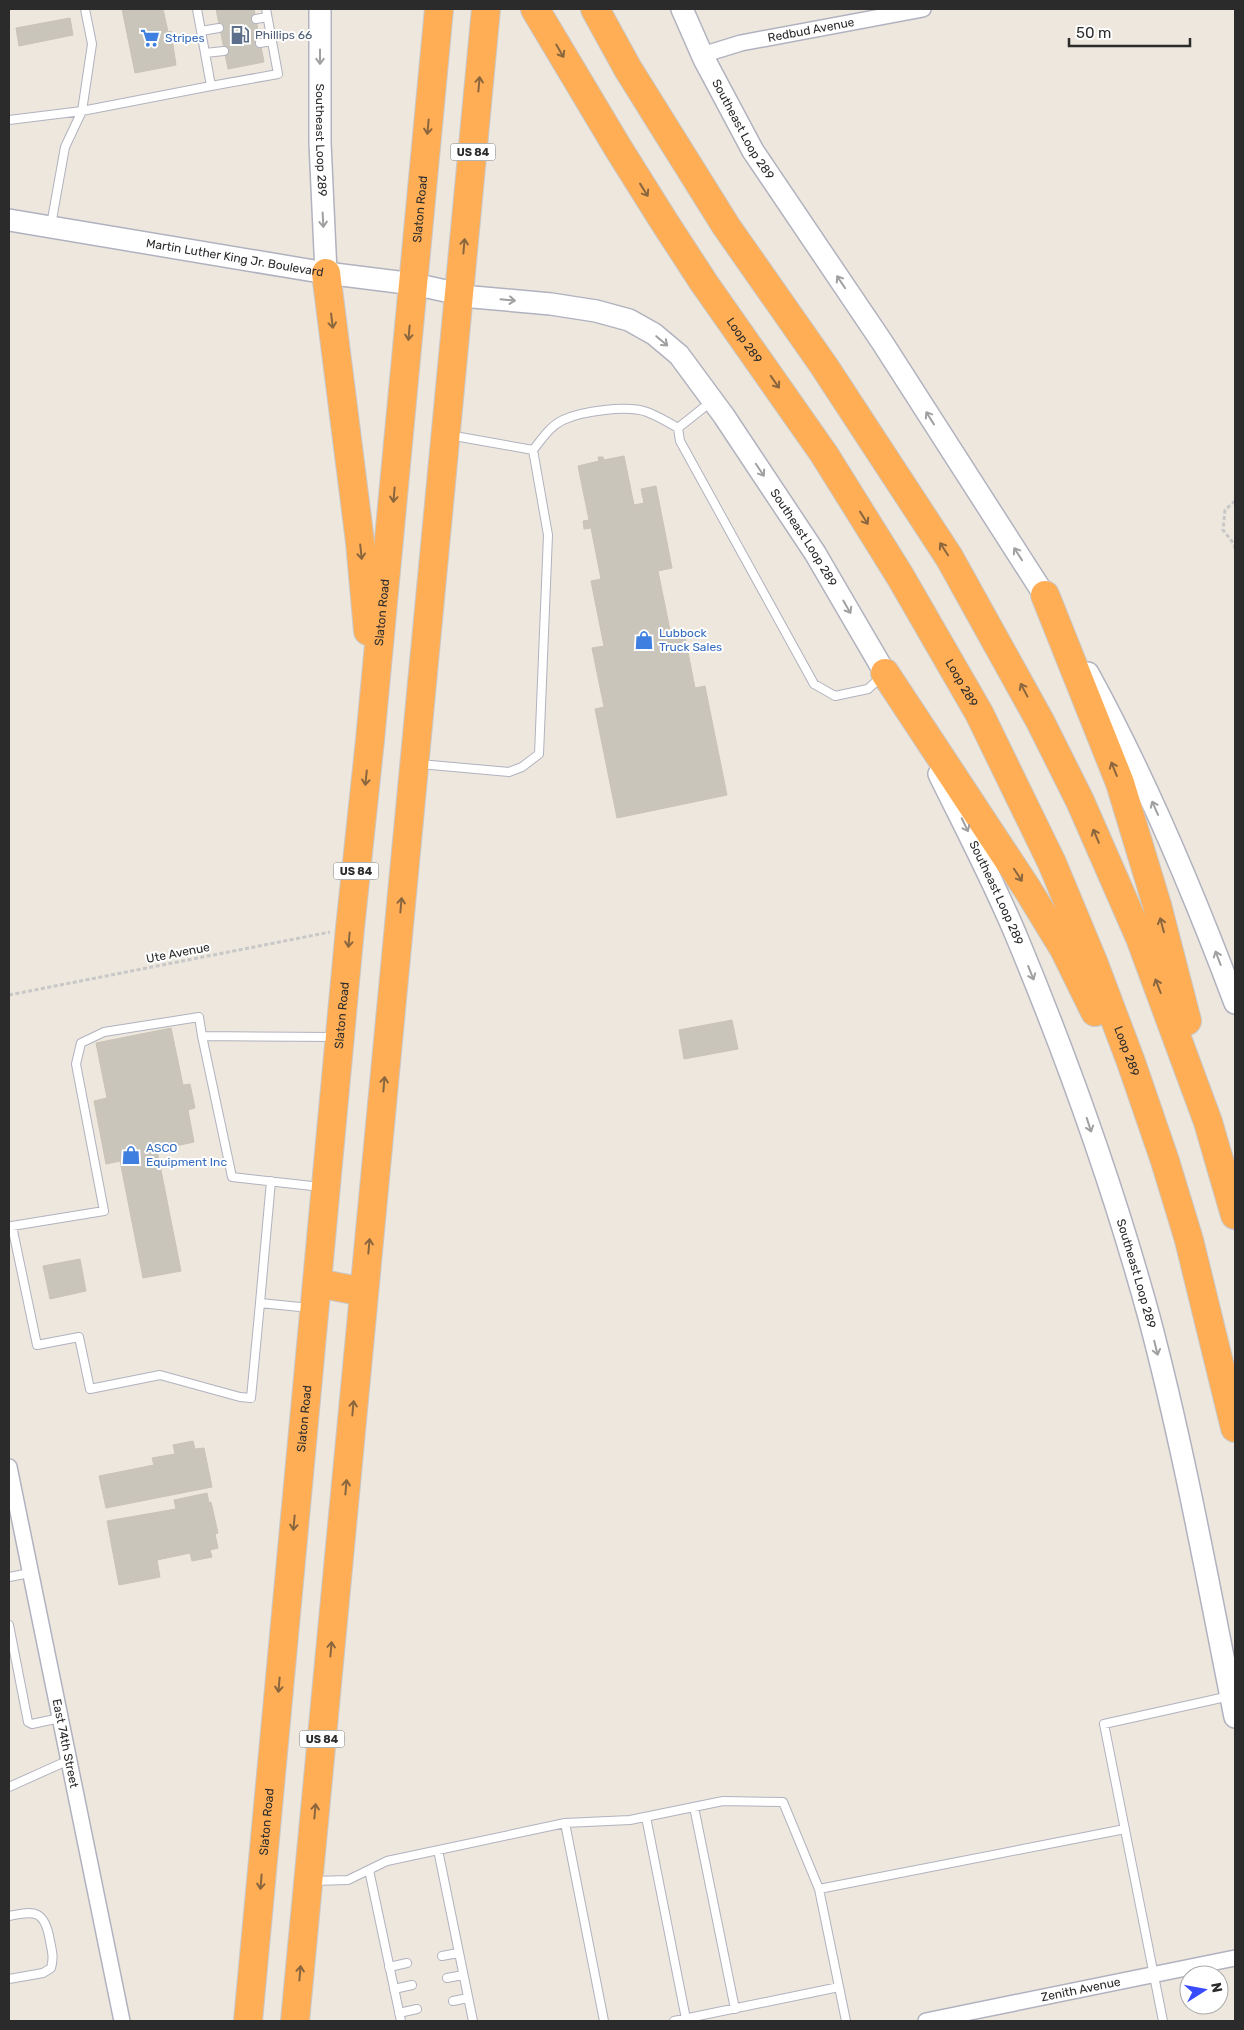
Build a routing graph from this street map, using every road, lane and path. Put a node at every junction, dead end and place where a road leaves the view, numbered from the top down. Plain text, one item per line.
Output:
1 (85, 9) edge
2 (197, 9) edge
3 (320, 9) edge
4 (439, 9) edge
5 (486, 9) edge
6 (535, 9) edge
7 (595, 9) edge
8 (682, 9) edge
9 (923, 9) edge
10 (266, 13) edge
11 (256, 20) dead end
12 (219, 28) dead end
13 (201, 32) junction
14 (271, 40) junction
15 (260, 43) dead end
16 (224, 51) dead end
17 (205, 53) junction
18 (702, 55) junction
19 (211, 86) junction
20 (82, 111) junction
21 (9, 120) edge
22 (9, 220) edge
23 (51, 227) junction
24 (326, 273) junction
25 (414, 284) junction
26 (460, 294) junction
27 (712, 401) junction
28 (678, 428) junction
29 (446, 434) junction
30 (533, 450) junction
31 (1235, 501) edge
32 (1235, 549) edge
33 (1045, 595) junction
34 (885, 673) junction
35 (370, 740) junction
36 (415, 763) junction
37 (350, 928) junction
38 (9, 995) edge
39 (1235, 1003) edge
40 (202, 1036) junction
41 (340, 1037) junction
42 (1225, 1176) junction
43 (271, 1181) junction
44 (326, 1188) junction
45 (1235, 1215) edge
46 (364, 1292) junction
47 (316, 1296) junction
48 (260, 1303) junction
49 (1235, 1428) edge
50 (9, 1467) edge
51 (30, 1572) junction
52 (9, 1577) edge
53 (9, 1625) edge
54 (1233, 1706) edge
55 (60, 1718) junction
56 (68, 1760) junction
57 (9, 1787) edge
58 (694, 1807) junction
59 (646, 1817) junction
60 (565, 1823) junction
61 (1125, 1829) junction
62 (438, 1850) junction
63 (369, 1870) junction
64 (309, 1881) junction
65 (819, 1889) junction
66 (9, 1916) edge
67 (458, 1952) junction
68 (442, 1956) dead end
69 (1235, 1958) edge
70 (407, 1963) dead end
71 (389, 1967) junction
72 (1154, 1974) junction
73 (463, 1975) junction
74 (447, 1978) dead end
75 (9, 1979) edge
76 (412, 1985) dead end
77 (839, 1987) junction
78 (394, 1989) junction
79 (468, 1998) junction
80 (453, 2001) dead end
81 (734, 2008) junction
82 (417, 2009) dead end
83 (399, 2013) junction
84 (686, 2019) junction
85 (122, 2021) edge
86 (248, 2021) edge
87 (295, 2021) edge
88 (401, 2021) edge
89 (473, 2021) edge
90 (604, 2021) edge
91 (674, 2021) edge
92 (846, 2021) edge
93 (926, 2021) edge
94 (1163, 2021) edge

1 - 20 lane
2 - 13 lane
3 -> 24 main road, Southeast Loop 289
4 -> 25 highway, Slaton Road / US 84
26 -> 5 highway, US 84
6 -> 49 highway, Loop 289
42 -> 7 highway
8 - 18 main road, Southeast Loop 289
9 - 18 street, Redbud Avenue
10 - 11 lane
10 - 14 lane
12 - 13 lane
13 - 17 lane
14 - 15 lane
14 - 19 lane
16 - 17 lane
17 - 19 lane
33 -> 18 main road, Southeast Loop 289
19 - 20 lane
20 - 21 lane
20 - 23 lane
22 - 23 main road, Martin Luther King Jr. Boulevard
23 - 24 main road, Martin Luther King Jr. Boulevard
24 - 25 main road, Martin Luther King Jr. Boulevard
24 -> 35 highway
25 - 26 main road, Martin Luther King Jr. Boulevard
25 -> 35 highway, Slaton Road / US 84
26 -> 27 main road, Southeast Loop 289
26 - 29 highway, US 84
27 - 28 lane
27 -> 34 main road, Southeast Loop 289
28 - 30 lane
28 - 34 lane
29 - 30 lane
29 - 36 highway, US 84
30 - 36 lane
31 - 32 path
39 -> 33 main road, Southeast Loop 289
42 -> 33 highway
34 -> 49 highway
34 -> 54 main road, Southeast Loop 289
35 -> 37 highway, Slaton Road / US 84
46 -> 36 highway, US 84
37 - 38 path, Ute Avenue
37 -> 41 highway, Slaton Road / US 84
40 - 41 lane
40 - 43 lane
40 - 48 lane
41 - 44 highway, Slaton Road / US 84
42 - 45 highway
43 - 44 lane
43 - 48 lane
44 - 47 highway, Slaton Road / US 84
46 - 47 highway
64 -> 46 highway, US 84
47 - 48 lane
47 -> 86 highway, Slaton Road / US 84
50 - 51 street, East 74th Street
51 - 52 lane
51 - 55 street, East 74th Street
53 - 55 lane
54 - 61 lane
55 - 56 street, East 74th Street
56 - 57 lane
56 - 85 street, East 74th Street
58 - 59 lane
58 - 65 lane
58 - 81 lane
59 - 60 lane
59 - 84 lane
60 - 62 lane
60 - 90 lane
61 - 65 lane
61 - 72 lane
62 - 63 lane
62 - 67 lane
63 - 64 lane
63 - 71 lane
87 -> 64 highway, US 84
65 - 77 lane
66 - 75 lane
67 - 68 lane
67 - 73 lane
69 - 72 street, Zenith Avenue
70 - 71 lane
71 - 78 lane
72 - 93 street, Zenith Avenue
72 - 94 lane
73 - 74 lane
73 - 79 lane
76 - 78 lane
77 - 81 lane
77 - 92 lane
78 - 83 lane
79 - 80 lane
79 - 89 lane
81 - 84 lane
82 - 83 lane
83 - 88 lane
84 - 91 lane

